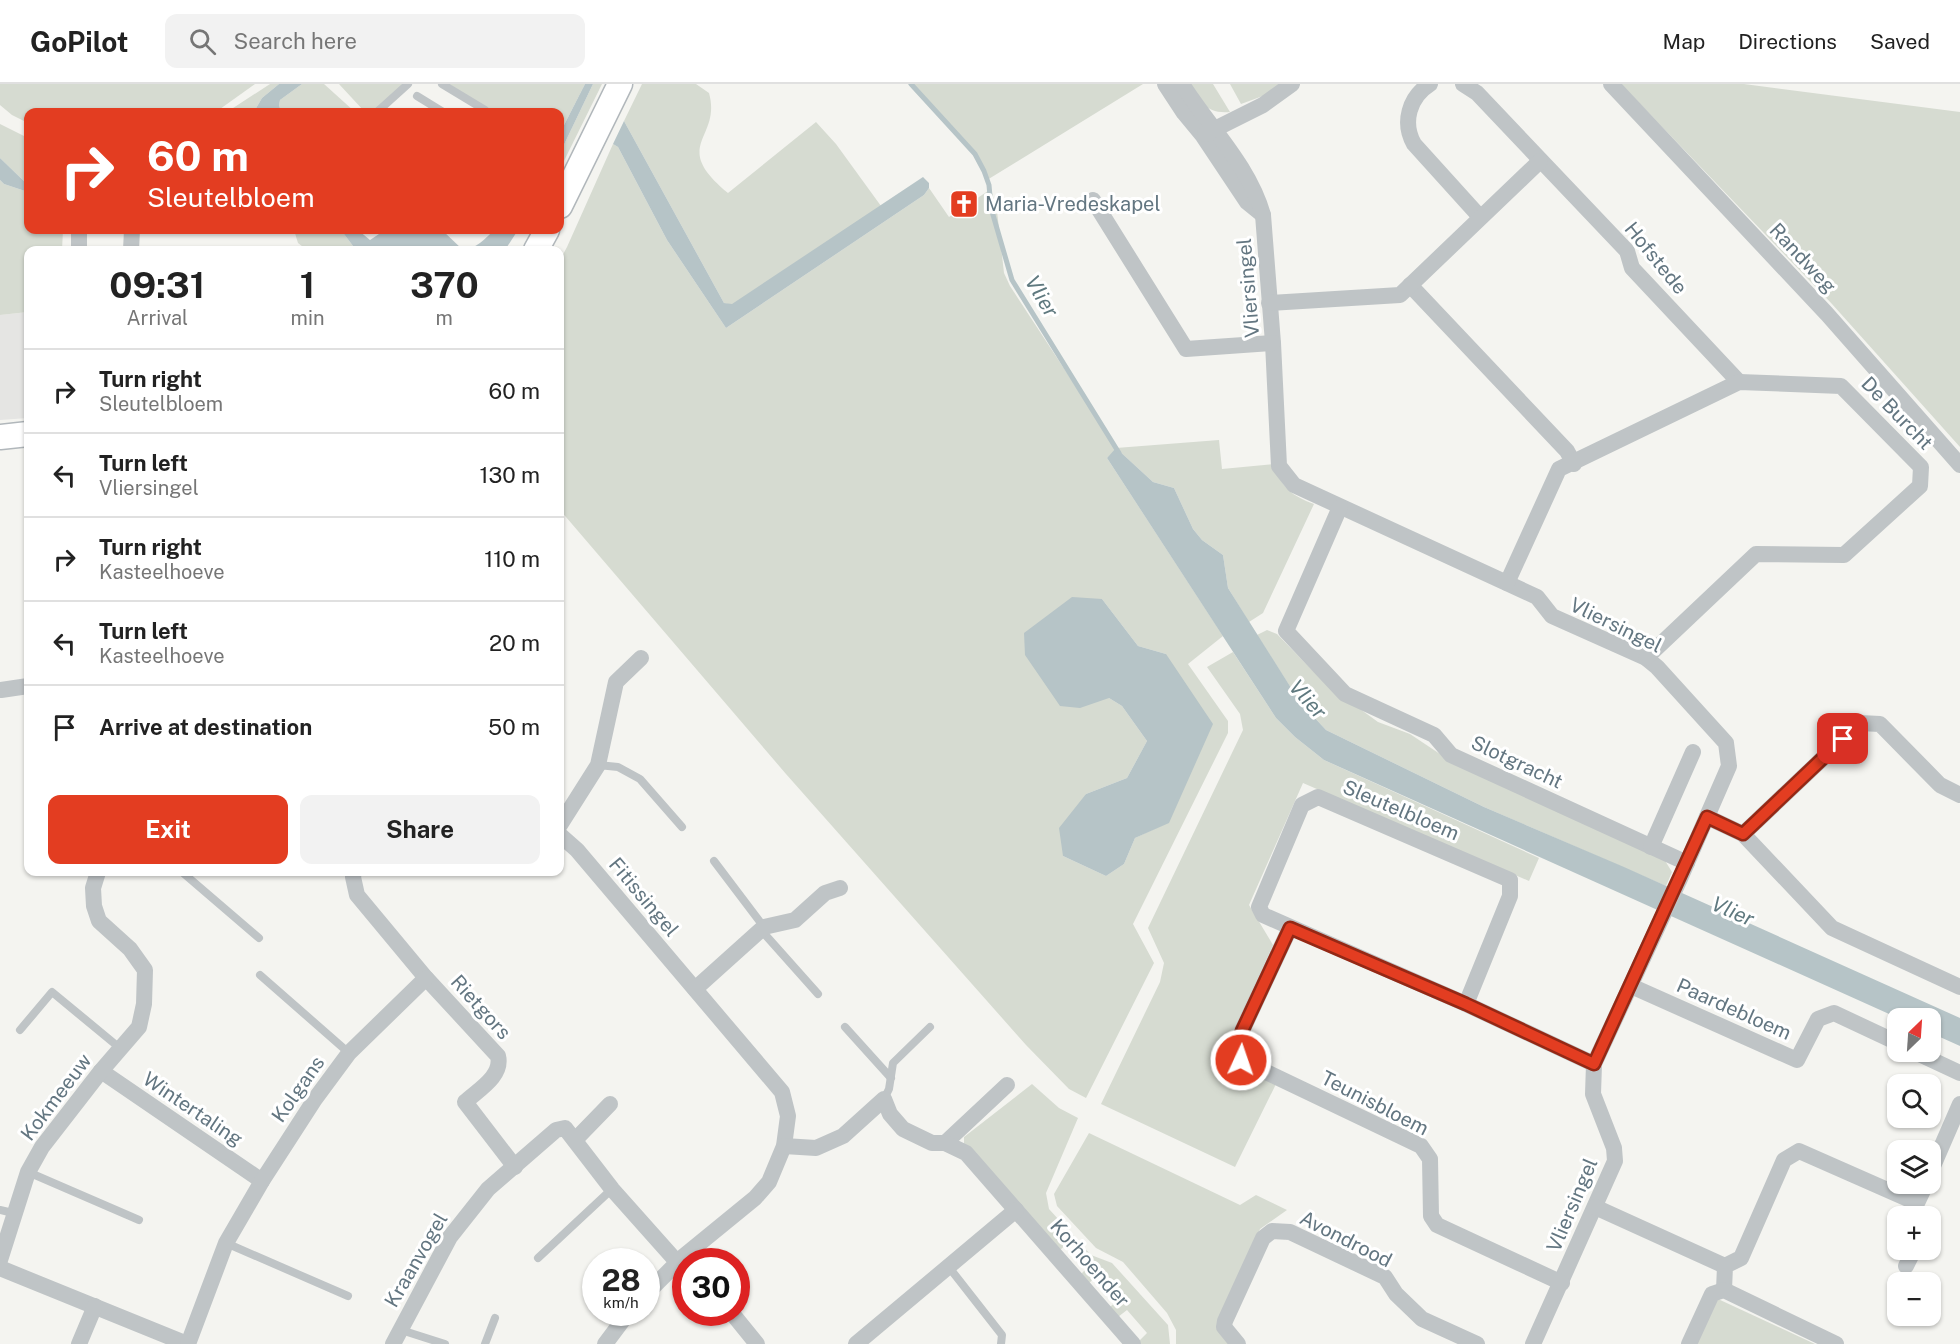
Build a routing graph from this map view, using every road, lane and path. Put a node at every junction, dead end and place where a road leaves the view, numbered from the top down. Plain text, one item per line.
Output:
1 (408, 84) edge
2 (442, 84) edge
3 (620, 84) edge
4 (1165, 84) edge
5 (1182, 84) edge
6 (1292, 84) edge
7 (1430, 84) edge
8 (1463, 84) edge
9 (1611, 84) edge
10 (417, 96) dead end
11 (381, 108) edge
12 (436, 108) edge
13 (482, 108) edge
14 (1209, 132) junction
15 (1540, 161) junction
16 (564, 192) edge
17 (1093, 200) dead end
18 (1480, 217) junction
19 (1410, 285) junction
20 (1269, 303) junction
21 (1273, 343) junction
22 (1739, 382) junction
23 (24, 434) edge
24 (0, 437) edge
25 (1574, 464) junction
26 (1960, 465) edge
27 (1340, 507) junction
28 (1507, 583) junction
29 (641, 658) dead end
30 (1646, 658) junction
31 (24, 687) edge
32 (1, 690) edge
33 (1693, 753) dead end
34 (598, 765) junction
35 (1960, 795) edge
36 (1707, 817) junction
37 (564, 819) edge
38 (682, 827) dead end
39 (1743, 834) junction
40 (564, 839) edge
41 (1651, 847) junction
42 (714, 861) dead end
43 (1687, 863) junction
44 (97, 876) edge
45 (187, 876) edge
46 (353, 876) edge
47 (840, 888) dead end
48 (763, 928) junction
49 (1290, 928) junction
50 (258, 938) dead end
51 (260, 975) dead end
52 (426, 978) junction
53 (1631, 986) junction
54 (1960, 987) edge
55 (695, 989) junction
56 (818, 994) dead end
57 (1466, 1004) junction
58 (845, 1027) dead end
59 (930, 1027) dead end
60 (20, 1030) dead end
61 (1887, 1038) edge
62 (121, 1049) junction
63 (349, 1053) junction
64 (1936, 1062) edge
65 (1594, 1064) junction
66 (101, 1071) junction
67 (1960, 1073) edge
68 (891, 1078) junction
69 (1007, 1085) dead end
70 (884, 1098) junction
71 (610, 1104) dead end
72 (1960, 1104) edge
73 (1954, 1138) edge
74 (576, 1139) junction
75 (945, 1143) junction
76 (784, 1146) junction
77 (1941, 1157) edge
78 (515, 1167) junction
79 (28, 1172) junction
80 (261, 1181) junction
81 (612, 1189) junction
82 (1911, 1206) edge
83 (1595, 1207) junction
84 (1016, 1210) junction
85 (7, 1211) edge
86 (139, 1220) dead end
87 (226, 1243) junction
88 (697, 1248) edge
89 (672, 1249) edge
90 (538, 1258) dead end
91 (0, 1260) edge
92 (1909, 1260) edge
93 (948, 1266) junction
94 (1725, 1266) junction
95 (1906, 1266) dead end
96 (0, 1268) edge
97 (672, 1270) edge
98 (660, 1281) edge
99 (1562, 1283) junction
100 (1724, 1290) junction
101 (348, 1296) dead end
102 (95, 1306) junction
103 (495, 1318) dead end
104 (618, 1326) edge
105 (742, 1326) edge
106 (397, 1337) edge
107 (80, 1344) edge
108 (188, 1344) edge
109 (446, 1344) edge
110 (485, 1344) edge
111 (605, 1344) edge
112 (757, 1344) edge
113 (856, 1344) edge
114 (1001, 1344) edge
115 (1133, 1344) edge
116 (1238, 1344) edge
117 (1477, 1344) edge
118 (1533, 1344) edge
119 (1689, 1344) edge
120 (1836, 1344) edge

1 - 11 lane
2 - 13 lane
3 - 16 street
4 - 14 street, Vliersingel
5 - 14 street, Vliersingel
6 - 14 street
7 - 18 street
8 - 15 street, Hofstede
9 - 26 street, Randweg
10 - 12 lane
14 - 20 street, Vliersingel
15 - 18 street
15 - 22 street, Hofstede
17 - 21 street
18 - 19 street
19 - 20 street
19 - 25 street
20 - 21 street, Vliersingel
21 - 27 street, Vliersingel
22 - 25 street, De Burcht
22 - 30 street, De Burcht
23 - 24 street
25 - 28 street, De Burcht
27 - 28 street, Vliersingel
27 - 41 street, Slotgracht
28 - 30 street, Vliersingel
29 - 34 street
30 - 36 street, Vliersingel
31 - 32 street
33 - 41 street
34 - 37 street
34 - 38 lane
35 - 39 street
36 - 39 street
36 - 43 street, Vliersingel
39 - 54 street
40 - 55 street, Fitissingel
41 - 43 street, Slotgracht
42 - 48 lane
43 - 53 street, Vliersingel
44 - 62 street, Kokmeeuw
45 - 50 lane
46 - 52 street, Rietgors
47 - 48 street
48 - 55 street
48 - 56 lane
49 - 57 street, Sleutelbloem
49 - 57 street, Sleutelbloem
49 - 99 street, Teunisbloem
51 - 63 lane
52 - 63 street, Kolgans
52 - 78 street, Rietgors
53 - 61 street, Paardebloem
53 - 65 street, Vliersingel
55 - 76 street, Fitissingel
57 - 65 street, Sleutelbloem
58 - 68 lane
59 - 68 lane
60 - 62 lane, Kokmeeuw
62 - 66 street, Kokmeeuw
63 - 80 street, Kolgans
64 - 67 street
65 - 83 street, Vliersingel
66 - 79 street, Kokmeeuw
66 - 80 street, Wintertaling
68 - 70 lane
69 - 75 street
70 - 75 street, Korhoender
70 - 76 street
71 - 74 street
72 - 73 street
73 - 77 street
74 - 78 street, Kraanvogel
74 - 81 street
75 - 84 street, Korhoender
76 - 88 street, Fitissingel
78 - 106 street, Kraanvogel
79 - 85 street, Kokmeeuw
79 - 86 lane, Kokmeeuw
80 - 87 street, Kolgans
81 - 89 street
81 - 90 lane
82 - 94 street
83 - 94 street
83 - 99 street, Vliersingel
84 - 93 street
84 - 115 street, Korhoender
85 - 91 street, Kokmeeuw
87 - 101 lane
87 - 108 street, Kolgans
92 - 95 street
93 - 113 street
93 - 114 lane
94 - 100 street
96 - 102 street
97 - 98 street, Fitissingel
99 - 118 street, Vliersingel
100 - 119 street
100 - 120 street
102 - 107 street
102 - 108 street
103 - 110 lane
104 - 111 street
105 - 112 street
106 - 109 lane, Kraanvogel
116 - 117 street, Avondrood

